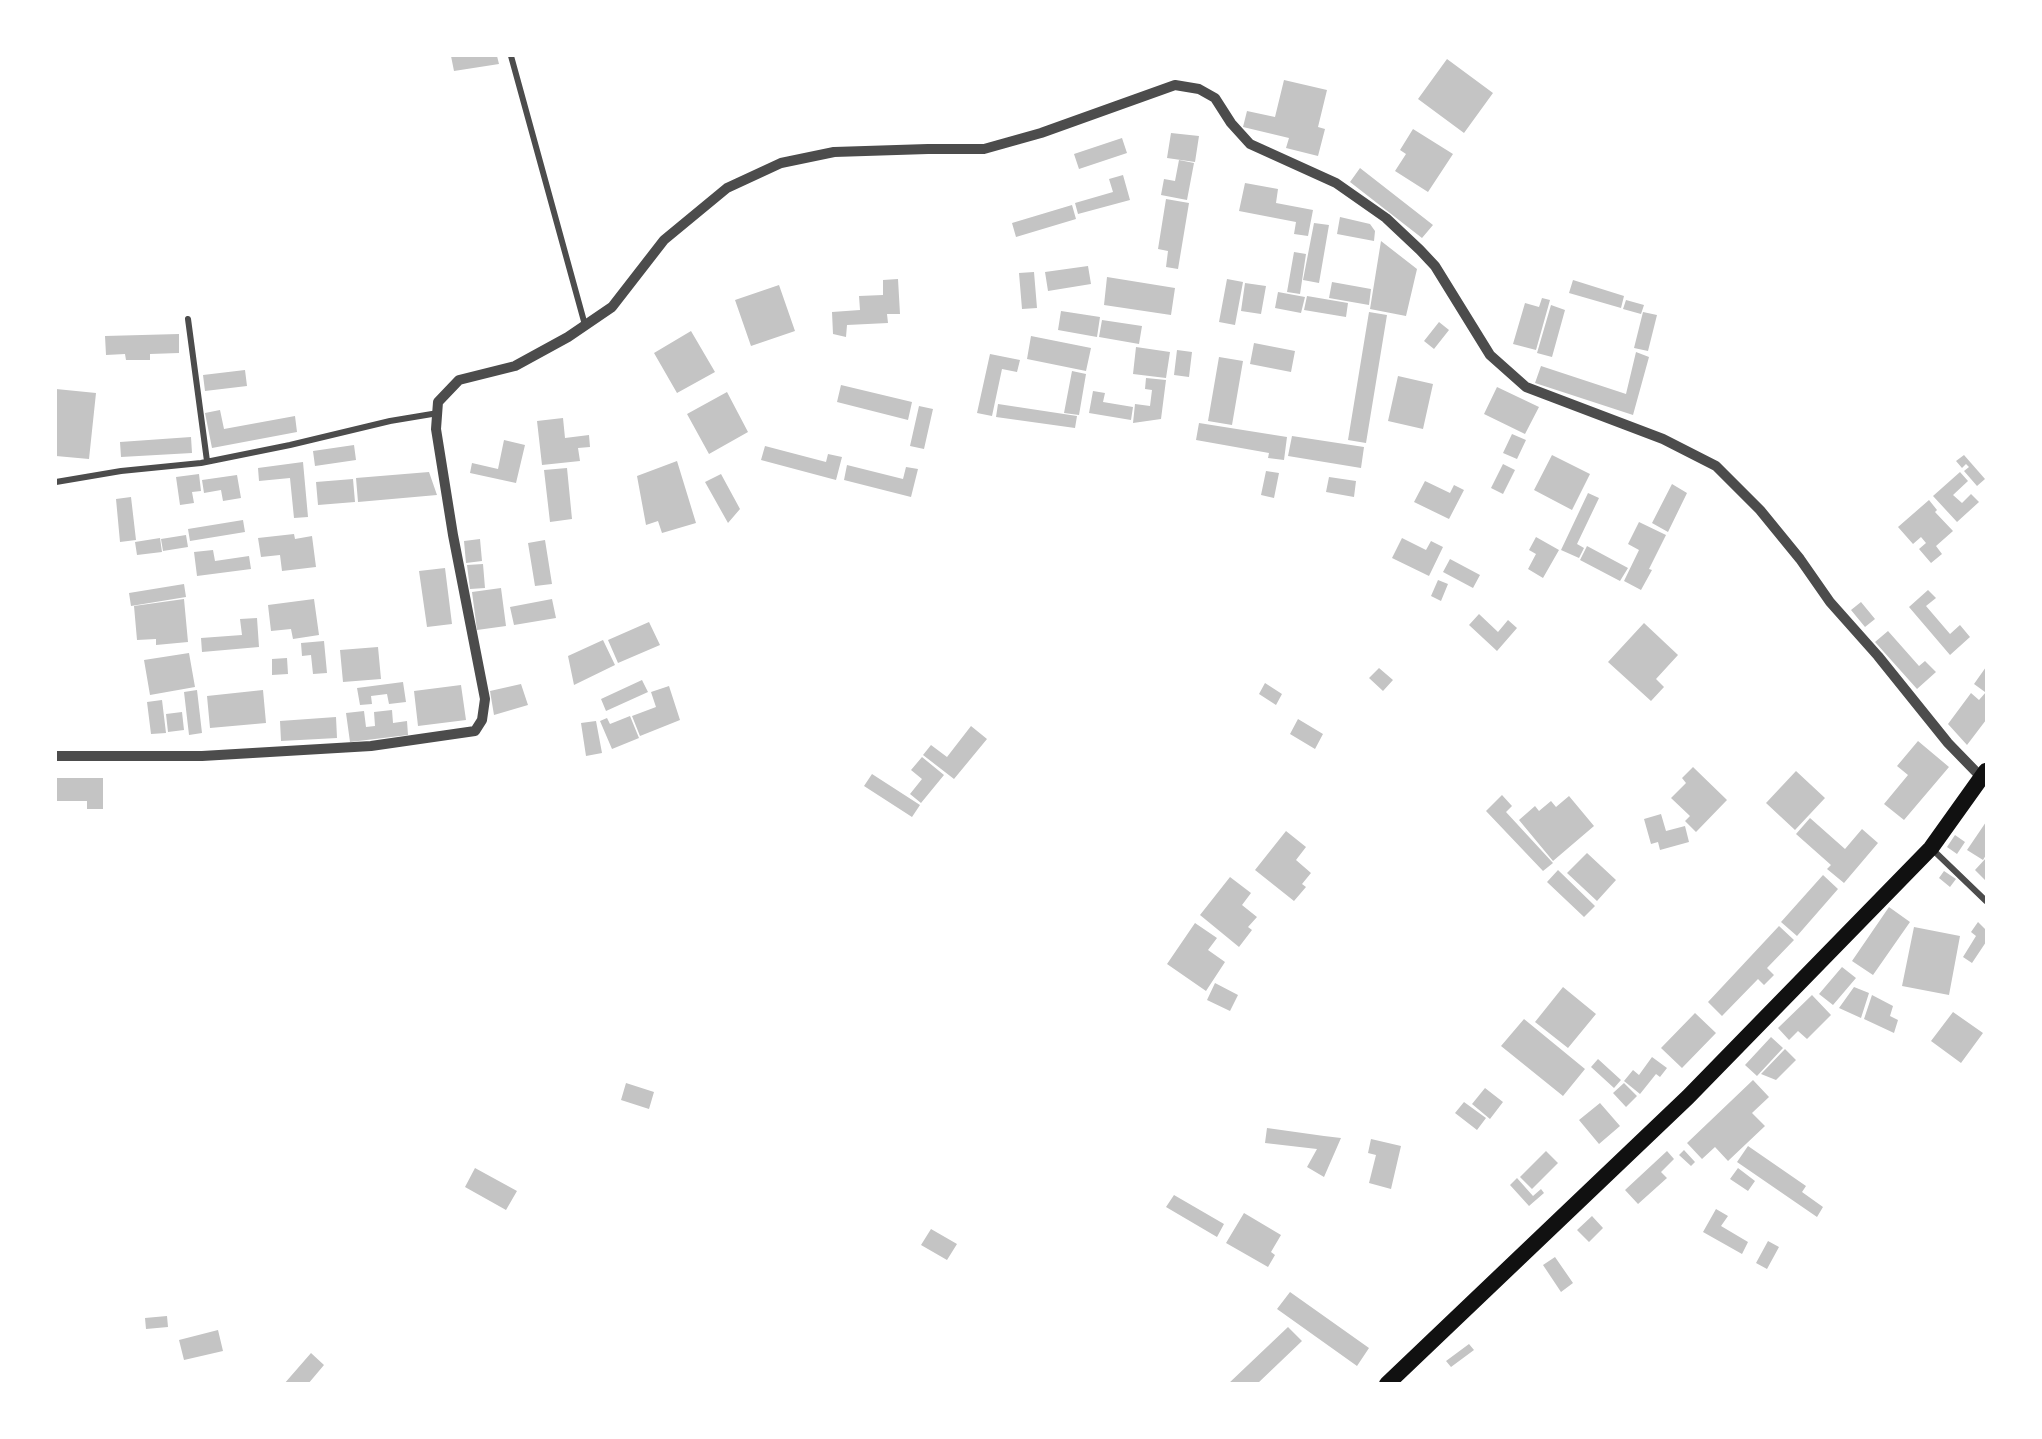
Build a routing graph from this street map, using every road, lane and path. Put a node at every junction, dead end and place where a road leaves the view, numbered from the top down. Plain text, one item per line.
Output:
1 (511, 56) edge
2 (188, 319) dead end
3 (585, 325) junction
4 (438, 413) junction
5 (207, 461) junction
6 (56, 482) edge
7 (56, 756) edge
8 (1984, 774) edge
9 (1931, 848) junction
10 (1986, 902) edge
11 (1387, 1383) edge

1 - 3 street
2 - 5 street
3 - 4 street
3 - 8 street
4 - 5 street
4 - 7 street
5 - 6 street
8 - 9 highway
9 - 10 street
9 - 11 highway

